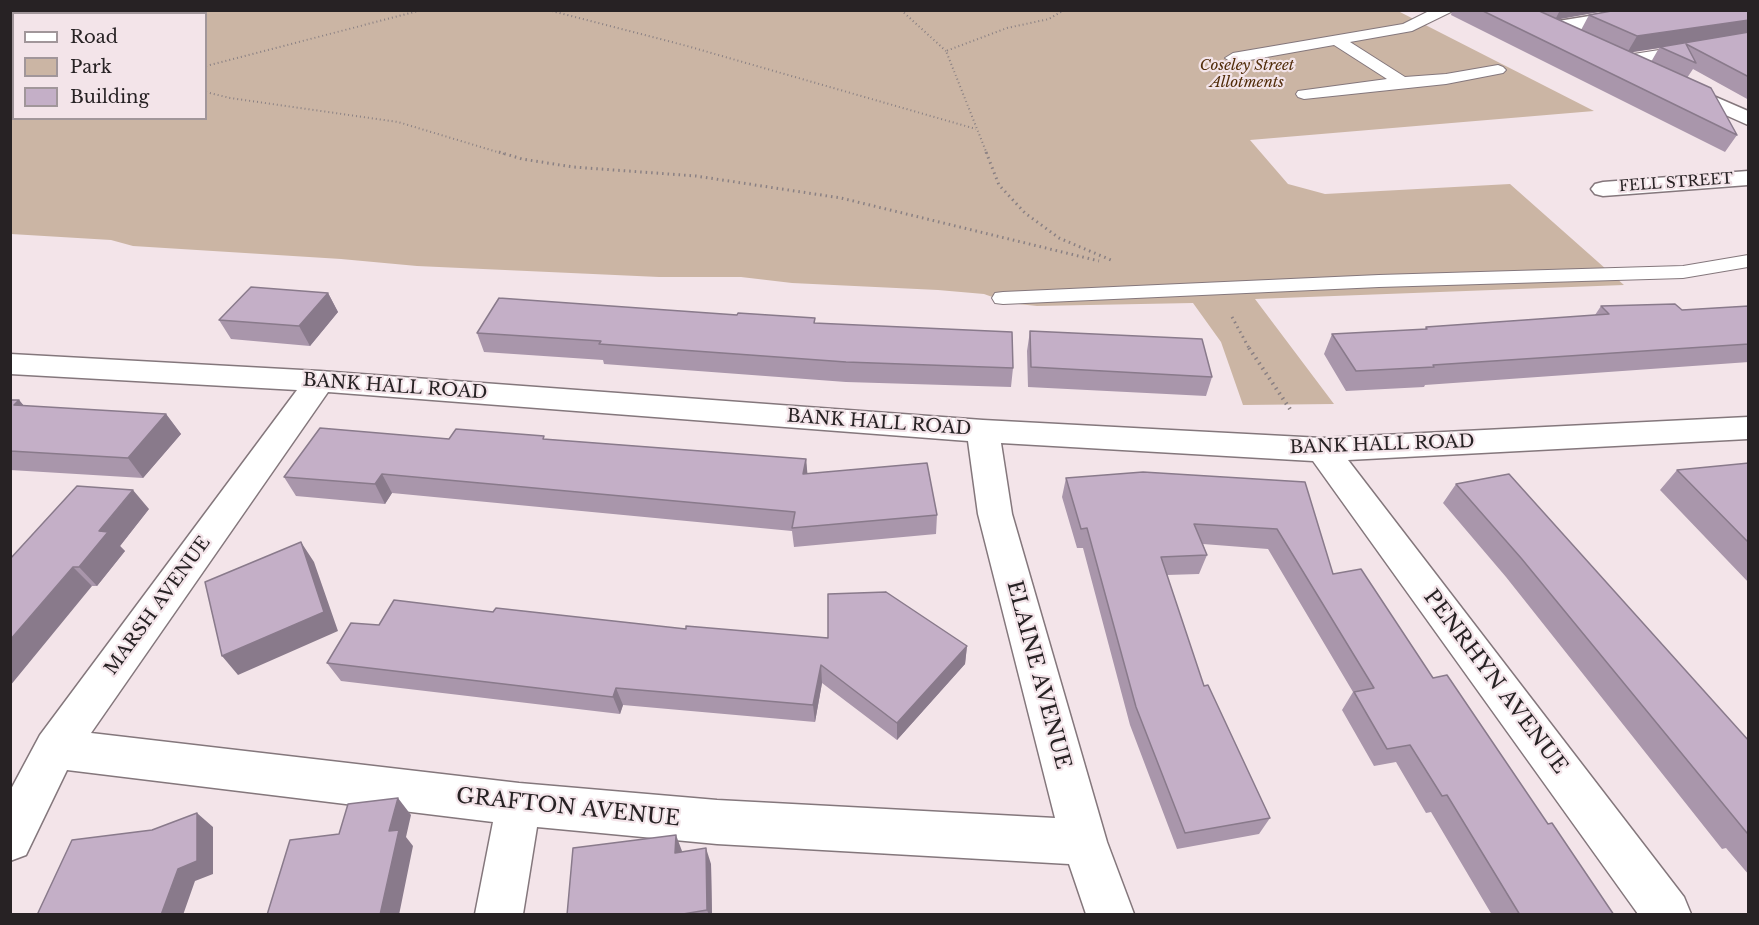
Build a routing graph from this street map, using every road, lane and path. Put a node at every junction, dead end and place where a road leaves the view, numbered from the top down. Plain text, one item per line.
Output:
1 (422, 10) edge
2 (549, 10) edge
3 (901, 10) edge
4 (1066, 10) edge
5 (1094, 10) edge
6 (1448, 10) edge
7 (1664, 10) edge
8 (1533, 20) edge
9 (1552, 28) junction
10 (1336, 40) junction
11 (1749, 40) edge
12 (1582, 42) edge
13 (946, 51) junction
14 (1602, 52) edge
15 (1233, 58) dead end
16 (1621, 61) junction
17 (207, 66) edge
18 (1498, 70) dead end
19 (1402, 82) junction
20 (207, 92) edge
21 (1737, 93) edge
22 (1304, 94) dead end
23 (1704, 98) junction
24 (1749, 119) edge
25 (976, 129) junction
26 (1749, 178) edge
27 (1602, 189) dead end
28 (1749, 261) edge
29 (1218, 288) junction
30 (1004, 298) dead end
31 (10, 364) edge
32 (320, 381) junction
33 (983, 431) junction
34 (1744, 433) edge
35 (1322, 450) junction
36 (55, 749) junction
37 (519, 804) junction
38 (10, 839) edge
39 (1084, 842) junction
40 (499, 915) edge
41 (1110, 915) edge
42 (1667, 915) edge

1 - 17 path
2 - 25 path
3 - 13 path
4 - 5 path
4 - 13 path
6 - 10 lane
7 - 9 street
8 - 9 street
9 - 12 street
10 - 15 lane
10 - 19 lane
11 - 16 lane
13 - 25 path
14 - 16 street
16 - 23 street
18 - 19 lane
19 - 22 lane
20 - 25 path
21 - 23 street
23 - 24 street
26 - 27 street, FELL STREET
28 - 29 lane
29 - 30 lane
29 - 35 path
31 - 32 street, BANK HALL ROAD
32 - 33 street, BANK HALL ROAD
32 - 36 street, MARSH AVENUE
33 - 35 street, BANK HALL ROAD
33 - 39 street, ELAINE AVENUE
34 - 35 street, BANK HALL ROAD
35 - 42 street, PENRHYN AVENUE
36 - 37 street, GRAFTON AVENUE
36 - 38 street, MARSH AVENUE
37 - 39 street, GRAFTON AVENUE
37 - 40 street
39 - 41 street, ELAINE AVENUE

